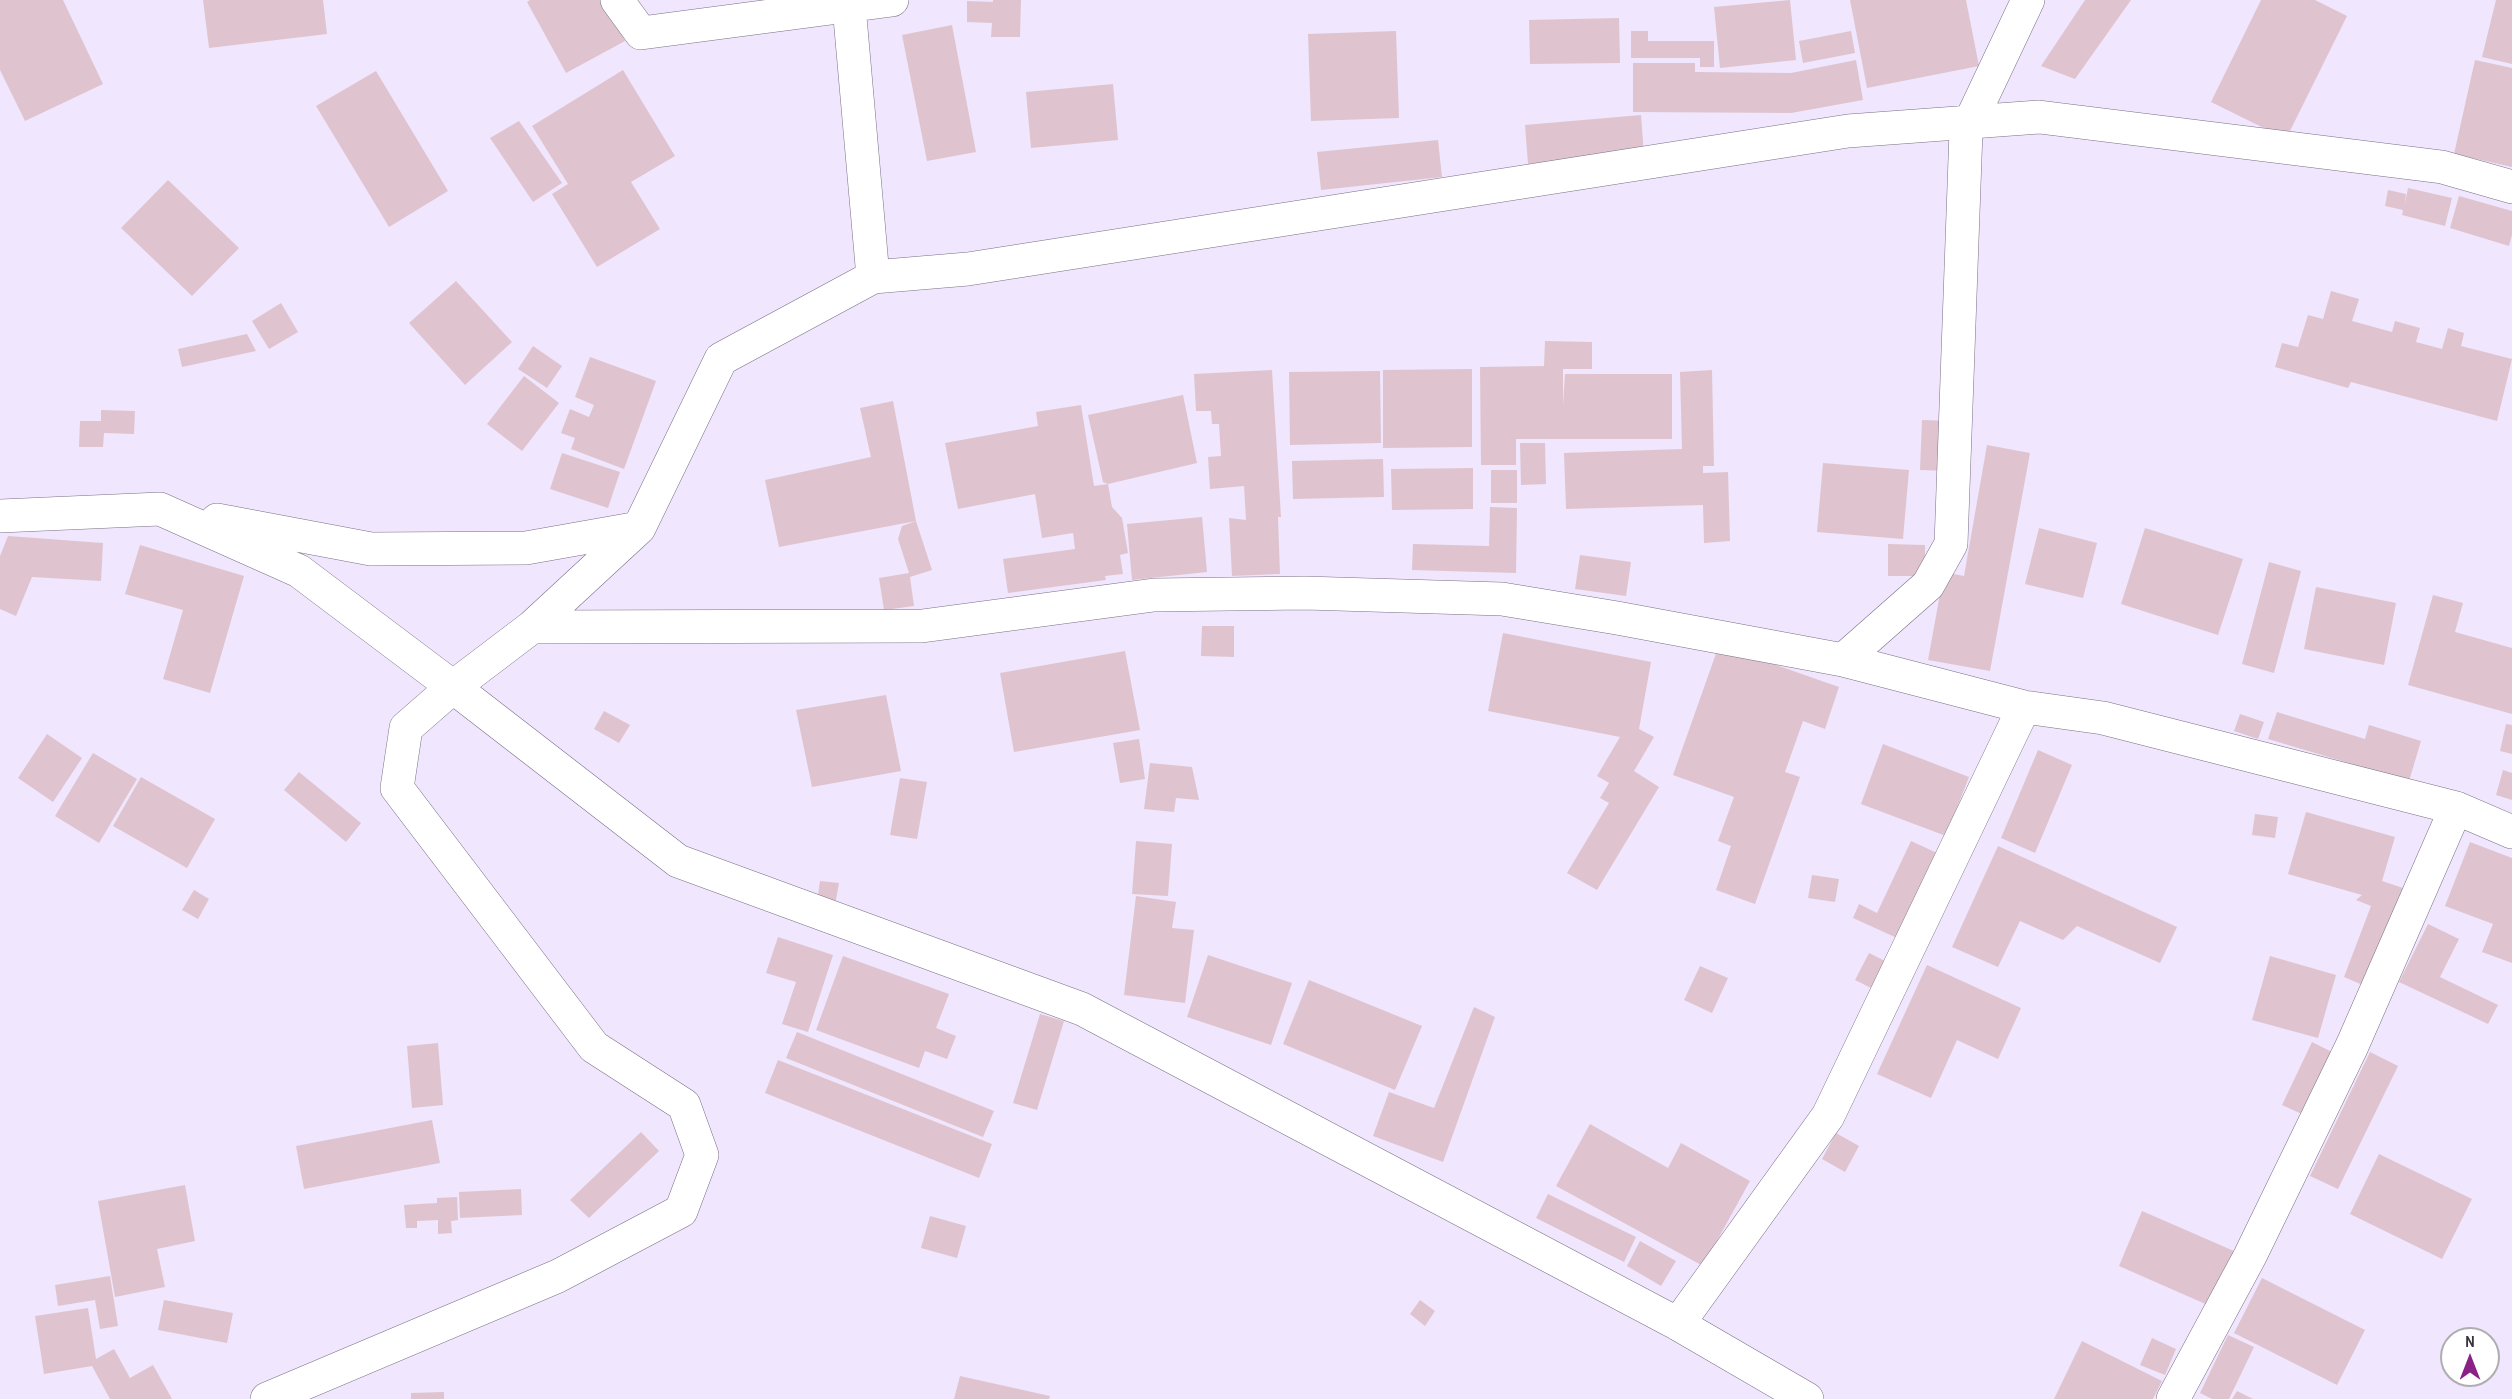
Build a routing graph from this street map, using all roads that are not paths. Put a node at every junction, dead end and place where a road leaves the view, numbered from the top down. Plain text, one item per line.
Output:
1 (617, 0) edge
2 (892, 0) edge
3 (2028, 0) edge
4 (849, 6) junction
5 (1970, 122) junction
6 (2512, 187) edge
7 (873, 276) junction
8 (160, 509) junction
9 (0, 516) edge
10 (639, 528) junction
11 (532, 627) junction
12 (1843, 660) junction
13 (453, 687) junction
14 (2024, 707) junction
15 (2456, 808) junction
16 (2512, 832) edge
17 (1678, 1324) junction
18 (267, 1399) edge
19 (1807, 1399) edge
20 (2173, 1399) edge

1 - 4 street
2 - 4 street
3 - 5 street
4 - 7 street
5 - 6 street
5 - 7 street
5 - 12 street
7 - 10 street
8 - 9 street
8 - 10 street
8 - 13 street
10 - 11 street
11 - 12 street
11 - 13 street
12 - 14 street
13 - 17 street
13 - 18 street
14 - 15 street
14 - 17 street
15 - 16 street
15 - 20 street
17 - 19 street

